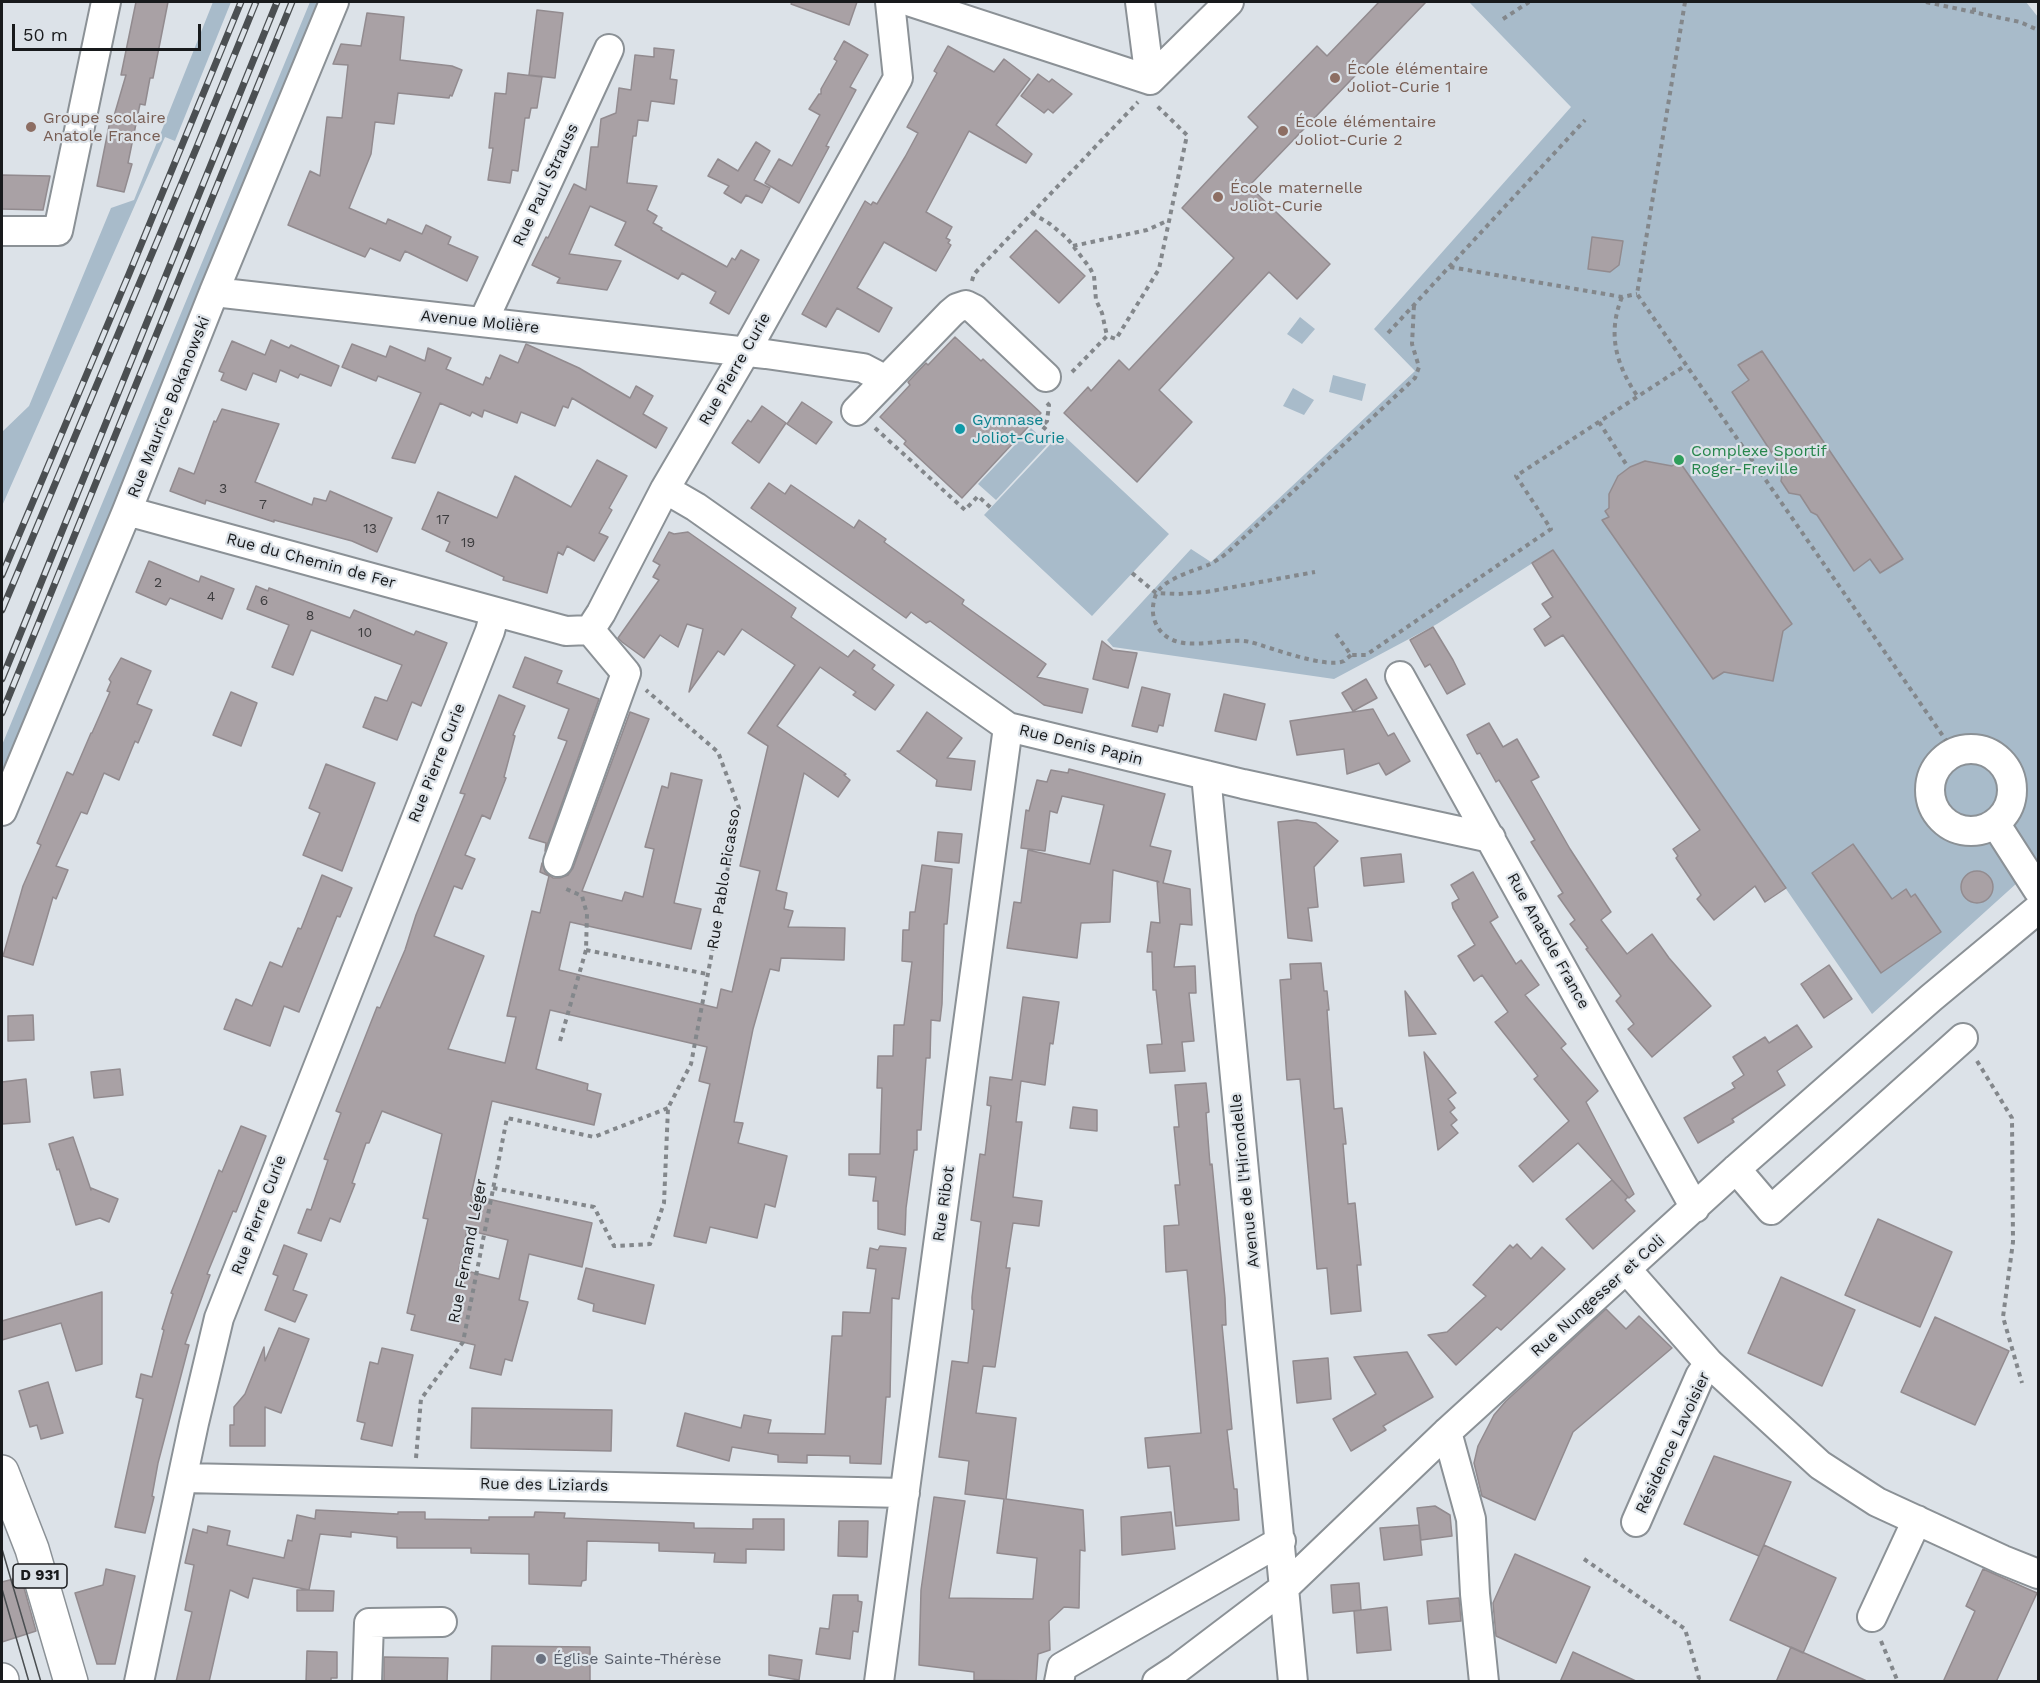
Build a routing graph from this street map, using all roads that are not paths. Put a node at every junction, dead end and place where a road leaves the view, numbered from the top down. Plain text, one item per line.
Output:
1 (106, 2) edge
2 (334, 2) edge
3 (890, 2) edge
4 (911, 2) edge
5 (1140, 2) edge
6 (1229, 2) edge
7 (609, 49) dead end
8 (1147, 87) junction
9 (2, 231) edge
10 (214, 292) junction
11 (483, 322) junction
12 (746, 351) junction
13 (1046, 377) road end
14 (886, 380) junction
15 (856, 411) road end
16 (665, 489) junction
17 (127, 511) junction
18 (495, 612) junction
19 (590, 630) junction
20 (1400, 676) dead end
21 (1008, 727) junction
22 (1206, 775) junction
23 (2, 811) edge
24 (1995, 823) junction
25 (1491, 838) junction
26 (558, 862) road end
27 (2038, 890) edge
28 (2038, 909) edge
29 (1963, 1038) road end
30 (1736, 1169) junction
31 (1695, 1208) junction
32 (1627, 1270) junction
33 (1709, 1363) junction
34 (1447, 1432) junction
35 (2, 1472) edge
36 (183, 1478) junction
37 (905, 1493) junction
38 (1917, 1520) junction
39 (1636, 1522) dead end
40 (1281, 1541) junction
41 (2038, 1574) edge
42 (1285, 1587) junction
43 (1872, 1617) road end
44 (442, 1623) dead end
45 (71, 1682) edge
46 (139, 1682) edge
47 (367, 1682) edge
48 (879, 1682) edge
49 (1059, 1682) edge
50 (1157, 1682) edge
51 (1293, 1682) edge
52 (1484, 1682) edge

1 - 9 street
2 - 10 street, Rue Maurice Bokanowski
3 - 12 street, Rue Pierre Curie
4 - 8 street
5 - 8 street
6 - 8 street
7 - 11 street, Rue Paul Strauss
10 - 11 street, Avenue Molière
10 - 17 street, Rue Maurice Bokanowski
11 - 12 street, Avenue Molière
12 - 14 street, Avenue Molière
12 - 16 street, Rue Pierre Curie
13 - 14 street
14 - 15 street
16 - 19 street, Rue Pierre Curie
16 - 21 street, Rue Denis Papin
17 - 18 street, Rue du Chemin de Fer
17 - 23 street, Rue Maurice Bokanowski
18 - 19 street
18 - 36 street, Rue Pierre Curie
19 - 26 street
20 - 25 street, Rue Anatole France
21 - 22 street, Rue Denis Papin
21 - 37 street, Rue Ribot
22 - 25 street, Rue Denis Papin
22 - 40 street, Avenue de l'Hirondelle
24 - 24 street
24 - 27 street
25 - 31 street, Rue Anatole France
28 - 30 street, Rue Nungesser et Coli
29 - 30 street
30 - 31 street, Rue Nungesser et Coli
31 - 32 street, Rue Nungesser et Coli
32 - 33 street
32 - 34 street, Rue Nungesser et Coli
33 - 38 street
33 - 39 street, Résidence Lavoisier
34 - 42 street, Rue Nungesser et Coli
34 - 52 street
35 - 45 main road, D 931
36 - 37 street, Rue des Liziards
36 - 46 street, Rue Pierre Curie
37 - 48 street, Rue Ribot
38 - 41 street
38 - 43 street
40 - 42 street, Avenue de l'Hirondelle
40 - 49 street
42 - 50 street, Rue Nungesser et Coli
42 - 51 street, Avenue de l'Hirondelle
44 - 47 street

